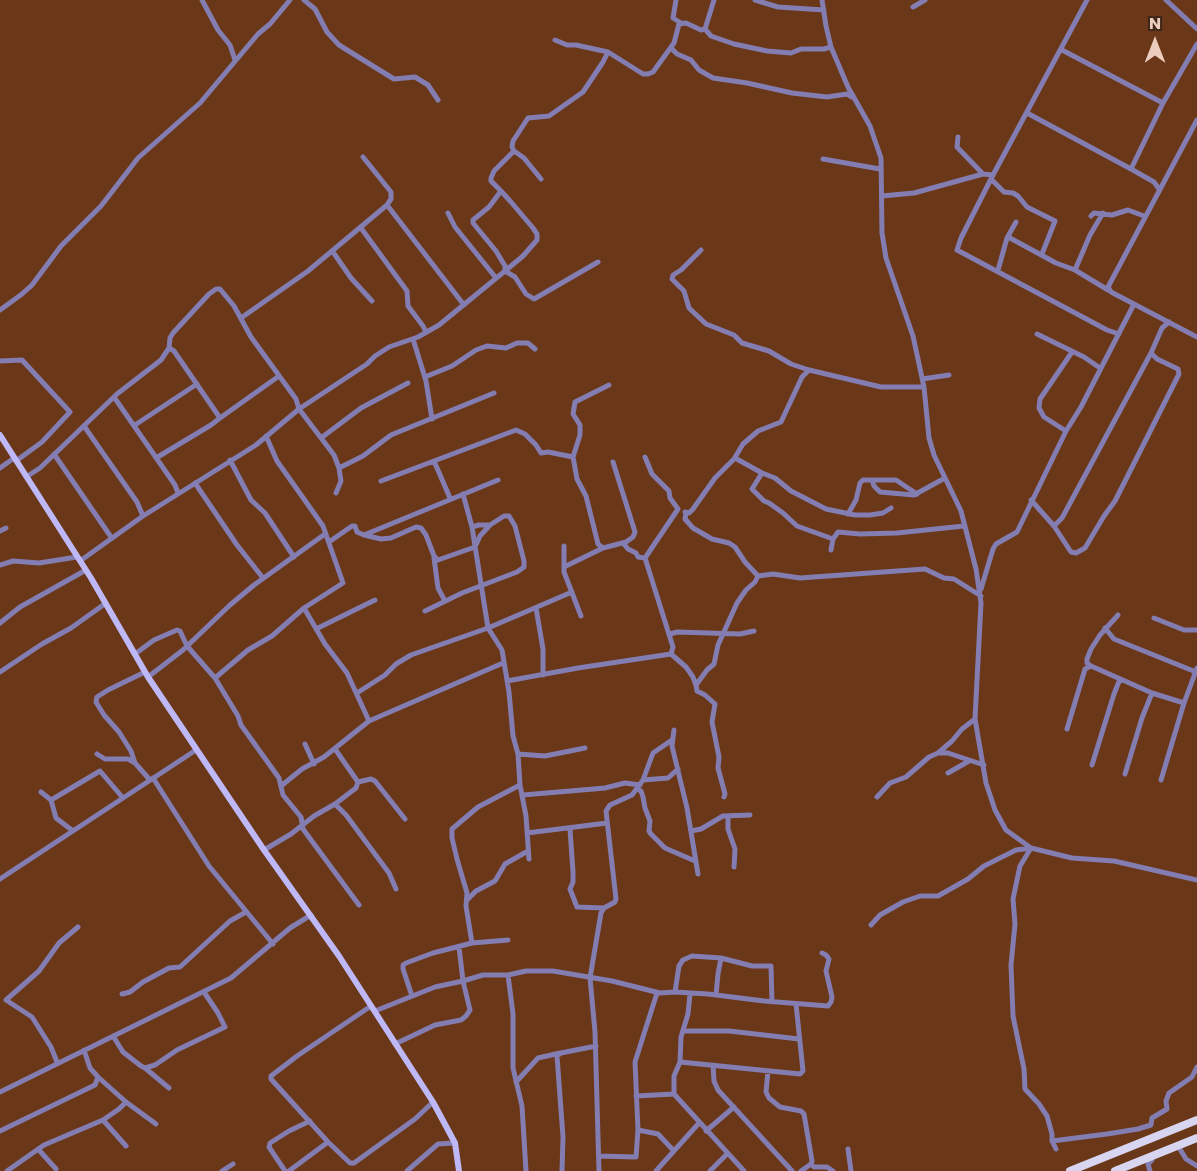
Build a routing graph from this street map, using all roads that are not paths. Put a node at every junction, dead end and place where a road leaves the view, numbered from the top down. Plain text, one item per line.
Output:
1 (202, 0) edge
2 (304, 0) edge
3 (676, 0) edge
4 (714, 0) edge
5 (754, 0) edge
6 (822, 0) edge
7 (925, 0) edge
8 (1087, 0) edge
9 (1166, 0) edge
10 (288, 1) edge
11 (913, 7) dead end
12 (824, 10) junction
13 (681, 23) junction
14 (705, 29) junction
15 (1197, 29) edge
16 (555, 40) dead end
17 (1197, 44) edge
18 (230, 45) junction
19 (831, 46) junction
20 (671, 48) junction
21 (244, 50) junction
22 (1062, 50) junction
23 (608, 52) junction
24 (236, 60) junction
25 (854, 98) junction
26 (438, 100) dead end
27 (1163, 103) junction
28 (1027, 113) junction
29 (1197, 120) edge
30 (1190, 132) junction
31 (1197, 135) edge
32 (958, 137) dead end
33 (514, 152) junction
34 (363, 157) dead end
35 (823, 159) dead end
36 (1131, 168) junction
37 (880, 169) junction
38 (983, 174) junction
39 (992, 177) junction
40 (541, 179) dead end
41 (1159, 189) junction
42 (501, 191) junction
43 (882, 196) junction
44 (387, 205) junction
45 (448, 213) dead end
46 (1103, 213) junction
47 (1090, 216) dead end
48 (1144, 216) junction
49 (1016, 222) dead end
50 (361, 228) junction
51 (1009, 235) junction
52 (701, 250) dead end
53 (333, 252) junction
54 (1042, 254) junction
55 (598, 262) dead end
56 (998, 270) junction
57 (1075, 270) junction
58 (505, 271) junction
59 (496, 278) junction
60 (1108, 290) junction
61 (372, 301) dead end
62 (1134, 304) junction
63 (464, 305) junction
64 (0, 310) edge
65 (241, 318) junction
66 (1168, 322) junction
67 (426, 332) junction
68 (1036, 334) dead end
69 (1119, 334) junction
70 (1197, 337) edge
71 (413, 339) junction
72 (169, 348) junction
73 (535, 349) dead end
74 (1072, 352) junction
75 (1151, 353) junction
76 (0, 361) edge
77 (1100, 368) junction
78 (809, 370) junction
79 (950, 375) dead end
80 (279, 376) junction
81 (425, 377) junction
82 (922, 379) junction
83 (408, 383) dead end
84 (197, 384) junction
85 (609, 385) dead end
86 (924, 387) junction
87 (494, 393) dead end
88 (114, 397) junction
89 (299, 409) junction
90 (219, 418) junction
91 (432, 419) junction
92 (84, 426) junction
93 (135, 426) junction
94 (1066, 431) junction
95 (0, 435) edge
96 (266, 436) junction
97 (321, 438) junction
98 (54, 454) junction
99 (645, 457) dead end
100 (156, 458) junction
101 (573, 458) junction
102 (735, 458) junction
103 (15, 460) junction
104 (230, 460) junction
105 (434, 461) junction
106 (613, 462) dead end
107 (0, 468) edge
108 (339, 468) junction
109 (762, 473) junction
110 (26, 477) junction
111 (945, 478) junction
112 (498, 480) dead end
113 (872, 480) junction
114 (381, 482) dead end
115 (195, 483) junction
116 (178, 493) junction
117 (336, 493) dead end
118 (463, 494) junction
119 (917, 494) junction
120 (450, 498) junction
121 (1031, 500) junction
122 (891, 508) dead end
123 (678, 509) junction
124 (686, 513) junction
125 (848, 514) junction
126 (144, 516) junction
127 (490, 525) junction
128 (964, 526) junction
129 (1054, 526) junction
130 (472, 527) junction
131 (325, 534) junction
132 (364, 535) junction
133 (111, 537) junction
134 (833, 539) junction
135 (329, 542) junction
136 (623, 543) junction
137 (564, 546) dead end
138 (474, 547) junction
139 (603, 549) junction
140 (831, 550) dead end
141 (434, 556) junction
142 (294, 557) junction
143 (645, 558) junction
144 (79, 559) junction
145 (0, 565) edge
146 (564, 567) junction
147 (86, 570) junction
148 (758, 576) junction
149 (263, 578) junction
150 (483, 587) junction
151 (572, 592) junction
152 (980, 593) junction
153 (375, 600) dead end
154 (445, 601) junction
155 (106, 603) junction
156 (304, 608) junction
157 (536, 608) junction
158 (424, 611) dead end
159 (1118, 615) dead end
160 (581, 616) dead end
161 (1154, 618) dead end
162 (0, 623) edge
163 (488, 628) junction
164 (1105, 628) junction
165 (316, 629) junction
166 (1197, 630) edge
167 (754, 631) dead end
168 (670, 634) junction
169 (723, 634) junction
170 (187, 646) junction
171 (135, 654) junction
172 (671, 654) junction
173 (503, 663) junction
174 (1090, 666) junction
175 (1196, 670) edge
176 (0, 672) edge
177 (146, 675) junction
178 (543, 675) junction
179 (215, 678) junction
180 (1120, 679) junction
181 (507, 681) junction
182 (696, 685) junction
183 (357, 693) junction
184 (1152, 693) junction
185 (1184, 703) junction
186 (975, 719) junction
187 (369, 721) junction
188 (1066, 729) dead end
189 (674, 730) dead end
190 (672, 740) junction
191 (305, 744) dead end
192 (585, 748) dead end
193 (335, 749) junction
194 (196, 750) junction
195 (938, 753) junction
196 (97, 754) dead end
197 (518, 754) junction
198 (969, 761) junction
199 (135, 763) junction
200 (314, 764) junction
201 (984, 765) junction
202 (1092, 765) dead end
203 (678, 769) junction
204 (948, 773) dead end
205 (1125, 774) dead end
206 (152, 779) junction
207 (1161, 780) dead end
208 (358, 782) junction
209 (640, 784) junction
210 (520, 785) junction
211 (281, 786) junction
212 (41, 792) dead end
213 (523, 795) junction
214 (724, 797) dead end
215 (877, 797) dead end
216 (123, 798) junction
217 (51, 800) junction
218 (335, 804) junction
219 (750, 815) dead end
220 (728, 816) junction
221 (405, 819) dead end
222 (607, 823) junction
223 (303, 824) junction
224 (570, 829) junction
225 (73, 831) junction
226 (691, 831) junction
227 (527, 833) junction
228 (1031, 848) junction
229 (264, 850) junction
230 (528, 851) junction
231 (529, 859) dead end
232 (694, 861) junction
233 (734, 867) dead end
234 (698, 874) dead end
235 (0, 879) edge
236 (1197, 880) edge
237 (396, 889) dead end
238 (359, 905) dead end
239 (466, 906) junction
240 (604, 908) junction
241 (246, 912) junction
242 (311, 915) junction
243 (870, 925) dead end
244 (78, 927) dead end
245 (508, 940) dead end
246 (472, 943) junction
247 (273, 944) junction
248 (459, 947) junction
249 (822, 953) dead end
250 (721, 958) junction
251 (508, 975) junction
252 (590, 978) junction
253 (463, 981) junction
254 (204, 992) junction
255 (675, 992) junction
256 (657, 993) junction
257 (122, 994) dead end
258 (690, 994) junction
259 (0, 995) edge
260 (716, 995) junction
261 (412, 996) junction
262 (6, 1000) junction
263 (772, 1002) junction
264 (795, 1004) junction
265 (373, 1008) junction
266 (683, 1031) junction
267 (113, 1036) junction
268 (799, 1039) junction
269 (395, 1044) junction
270 (596, 1046) junction
271 (84, 1050) junction
272 (561, 1053) junction
273 (57, 1062) junction
274 (680, 1062) junction
275 (713, 1065) junction
276 (1197, 1067) edge
277 (145, 1068) junction
278 (768, 1071) junction
279 (98, 1077) junction
280 (516, 1082) junction
281 (169, 1088) dead end
282 (0, 1092) edge
283 (674, 1094) junction
284 (636, 1096) junction
285 (126, 1102) junction
286 (433, 1102) junction
287 (734, 1107) junction
288 (102, 1120) junction
289 (1197, 1120) edge
290 (310, 1121) junction
291 (699, 1123) junction
292 (156, 1124) dead end
293 (638, 1130) junction
294 (0, 1131) edge
295 (706, 1131) junction
296 (1197, 1138) edge
297 (1052, 1141) junction
298 (328, 1142) junction
299 (455, 1143) junction
300 (126, 1146) dead end
301 (1178, 1146) junction
302 (38, 1149) junction
303 (848, 1149) dead end
304 (1056, 1149) dead end
305 (674, 1151) junction
306 (727, 1154) junction
307 (600, 1156) junction
308 (1151, 1157) junction
309 (354, 1163) junction
310 (233, 1164) dead end
311 (811, 1164) junction
312 (1197, 1166) edge
313 (56, 1169) dead end
314 (7, 1171) edge
315 (222, 1171) edge
316 (287, 1171) edge
317 (357, 1171) edge
318 (407, 1171) edge
319 (459, 1171) edge
320 (526, 1171) edge
321 (562, 1171) edge
322 (600, 1171) edge
323 (656, 1171) edge
324 (710, 1171) edge
325 (744, 1171) edge
326 (792, 1171) edge
327 (801, 1171) edge
328 (833, 1171) edge
329 (850, 1171) edge
330 (1070, 1171) edge
331 (1115, 1171) edge
332 (1150, 1171) edge

1 - 18 street
2 - 26 street
3 - 13 street
4 - 14 street
5 - 12 street
6 - 12 street
7 - 11 street
8 - 22 street
9 - 15 street
10 - 21 street
12 - 19 street
13 - 14 street
13 - 20 street
14 - 19 street
16 - 23 street
17 - 27 street
18 - 21 street
18 - 24 street
19 - 25 street
20 - 23 street
20 - 25 street
21 - 24 street
22 - 27 street
22 - 28 street
23 - 33 street
24 - 64 street
25 - 37 street
27 - 36 street
28 - 36 street
28 - 39 street
29 - 30 street
30 - 31 street
30 - 41 street
32 - 38 street
33 - 40 street
33 - 42 street
34 - 44 street
35 - 37 street
36 - 41 street
37 - 43 street
38 - 39 street
38 - 43 street
39 - 54 street
39 - 56 street
41 - 48 street
42 - 58 street
42 - 58 street
43 - 82 street
44 - 50 street
44 - 63 street
45 - 59 street
46 - 47 street
46 - 48 street
46 - 57 street
48 - 60 street
49 - 51 street
50 - 53 street
50 - 67 street
51 - 54 street
51 - 56 street
52 - 78 street
53 - 61 street
53 - 65 street
54 - 57 street
55 - 58 street
56 - 69 street
57 - 60 street
58 - 59 street
59 - 63 street
60 - 62 street
62 - 66 street
62 - 69 street
63 - 67 street
65 - 72 street
65 - 80 street
66 - 70 street
66 - 75 street
67 - 71 street
68 - 74 street
69 - 77 street
71 - 81 street
71 - 89 street
72 - 84 street
72 - 88 street
73 - 81 street
74 - 77 street
74 - 94 street
75 - 129 street
75 - 129 street
76 - 103 street
77 - 94 street
78 - 86 street
78 - 102 street
79 - 82 street
80 - 89 street
80 - 90 street
81 - 91 street
82 - 86 street
83 - 97 street
84 - 90 street
84 - 93 street
85 - 101 street
86 - 111 street
87 - 91 street
88 - 92 street
88 - 93 street
89 - 96 street
89 - 97 street
90 - 100 street
91 - 108 street
92 - 98 street
92 - 126 street
93 - 100 street
94 - 121 street
95 - 103 main road
96 - 104 street
96 - 131 street
97 - 108 street
98 - 110 street
98 - 133 street
99 - 123 street
100 - 116 street
101 - 105 street
101 - 139 street
102 - 109 street
102 - 124 street
103 - 107 street
103 - 110 main road
104 - 115 street
104 - 142 street
105 - 114 street
105 - 120 street
106 - 136 street
108 - 117 street
109 - 125 street
109 - 134 street
110 - 144 main road
111 - 119 street
111 - 128 street
112 - 118 street
113 - 119 street
113 - 119 street
113 - 125 street
115 - 116 street
115 - 149 street
116 - 126 street
118 - 120 street
118 - 130 street
120 - 132 street
121 - 129 street
121 - 152 street
122 - 125 street
123 - 124 street
123 - 143 street
124 - 148 street
126 - 133 street
127 - 130 street
127 - 138 street
127 - 150 street
128 - 134 street
128 - 152 street
130 - 138 street
131 - 135 street
131 - 142 street
132 - 135 street
132 - 141 street
133 - 144 street
134 - 140 street
135 - 156 street
136 - 139 street
136 - 143 street
137 - 146 street
138 - 141 street
138 - 150 street
139 - 146 street
141 - 154 street
142 - 149 street
143 - 168 street
144 - 145 street
144 - 147 main road
146 - 151 street
147 - 155 main road
147 - 162 street
148 - 152 street
148 - 169 street
149 - 170 street
150 - 154 street
150 - 163 street
151 - 157 street
151 - 160 street
152 - 186 street
153 - 165 street
154 - 158 street
155 - 171 main road
155 - 176 street
156 - 165 street
156 - 179 street
157 - 163 street
157 - 178 street
159 - 164 street
161 - 166 street
163 - 173 street
163 - 183 street
164 - 174 street
164 - 175 street
165 - 183 street
167 - 169 street
168 - 169 street
168 - 172 street
169 - 182 street
170 - 171 street
170 - 177 street
170 - 179 street
171 - 177 main road
172 - 178 street
172 - 182 street
173 - 181 street
173 - 187 street
174 - 180 street
174 - 188 street
175 - 185 street
177 - 194 main road
177 - 199 street
178 - 181 street
179 - 211 street
180 - 184 street
180 - 202 street
181 - 197 street
182 - 214 street
183 - 187 street
184 - 185 street
184 - 205 street
185 - 207 street
186 - 195 street
186 - 201 street
187 - 193 street
189 - 190 street
190 - 203 street
190 - 209 street
191 - 200 street
192 - 197 street
193 - 200 street
193 - 208 street
194 - 206 street
194 - 229 main road
195 - 198 street
195 - 215 street
196 - 199 street
197 - 210 street
198 - 201 street
198 - 204 street
199 - 206 street
200 - 211 street
201 - 228 street
203 - 209 street
203 - 226 street
206 - 216 street
206 - 241 street
208 - 218 street
208 - 221 street
209 - 213 street
209 - 222 street
209 - 232 street
210 - 213 street
210 - 239 street
211 - 223 street
212 - 217 street
213 - 227 street
216 - 217 street
216 - 225 street
217 - 225 street
218 - 223 street
218 - 237 street
219 - 220 street
220 - 226 street
220 - 233 street
222 - 224 street
222 - 240 street
223 - 229 street
223 - 238 street
224 - 227 street
224 - 240 street
225 - 235 street
226 - 232 street
227 - 230 street
228 - 236 street
228 - 243 street
228 - 297 street
229 - 242 main road
230 - 231 street
230 - 239 street
232 - 234 street
239 - 246 street
240 - 252 street
241 - 247 street
241 - 257 street
242 - 247 street
242 - 265 main road
244 - 262 street
245 - 246 street
246 - 248 street
247 - 254 street
248 - 253 street
248 - 261 street
249 - 264 street
250 - 255 street
250 - 260 street
250 - 263 street
251 - 252 street
251 - 253 street
251 - 280 street
252 - 256 street
252 - 270 street
253 - 261 street
253 - 269 street
254 - 267 street
254 - 277 street
255 - 256 street
255 - 258 street
256 - 284 street
258 - 260 street
258 - 266 street
259 - 262 street
260 - 263 street
261 - 265 street
262 - 273 street
263 - 264 street
264 - 268 street
265 - 269 main road
265 - 290 street
266 - 268 street
266 - 274 street
267 - 271 street
267 - 277 street
268 - 278 street
269 - 286 main road
270 - 272 street
270 - 307 street
271 - 273 street
271 - 279 street
272 - 280 street
272 - 321 street
273 - 282 street
274 - 275 street
274 - 283 street
275 - 278 street
275 - 287 street
276 - 297 street
277 - 281 street
278 - 311 street
279 - 285 street
279 - 294 street
280 - 320 street
283 - 284 street
283 - 291 street
284 - 293 street
285 - 288 street
285 - 292 street
286 - 299 main road
286 - 309 street
287 - 295 street
287 - 326 street
288 - 300 street
288 - 302 street
289 - 330 highway
290 - 298 street
290 - 316 street
291 - 295 street
291 - 305 street
293 - 305 street
293 - 307 street
295 - 306 street
296 - 301 highway
297 - 304 street
298 - 309 street
298 - 316 street
299 - 318 street
299 - 319 main road
301 - 308 highway
301 - 312 street
302 - 313 street
302 - 314 street
303 - 329 street
305 - 323 street
306 - 324 street
306 - 325 street
307 - 322 street
308 - 331 highway
308 - 332 street
309 - 317 street
310 - 315 street
311 - 327 street
311 - 328 street

